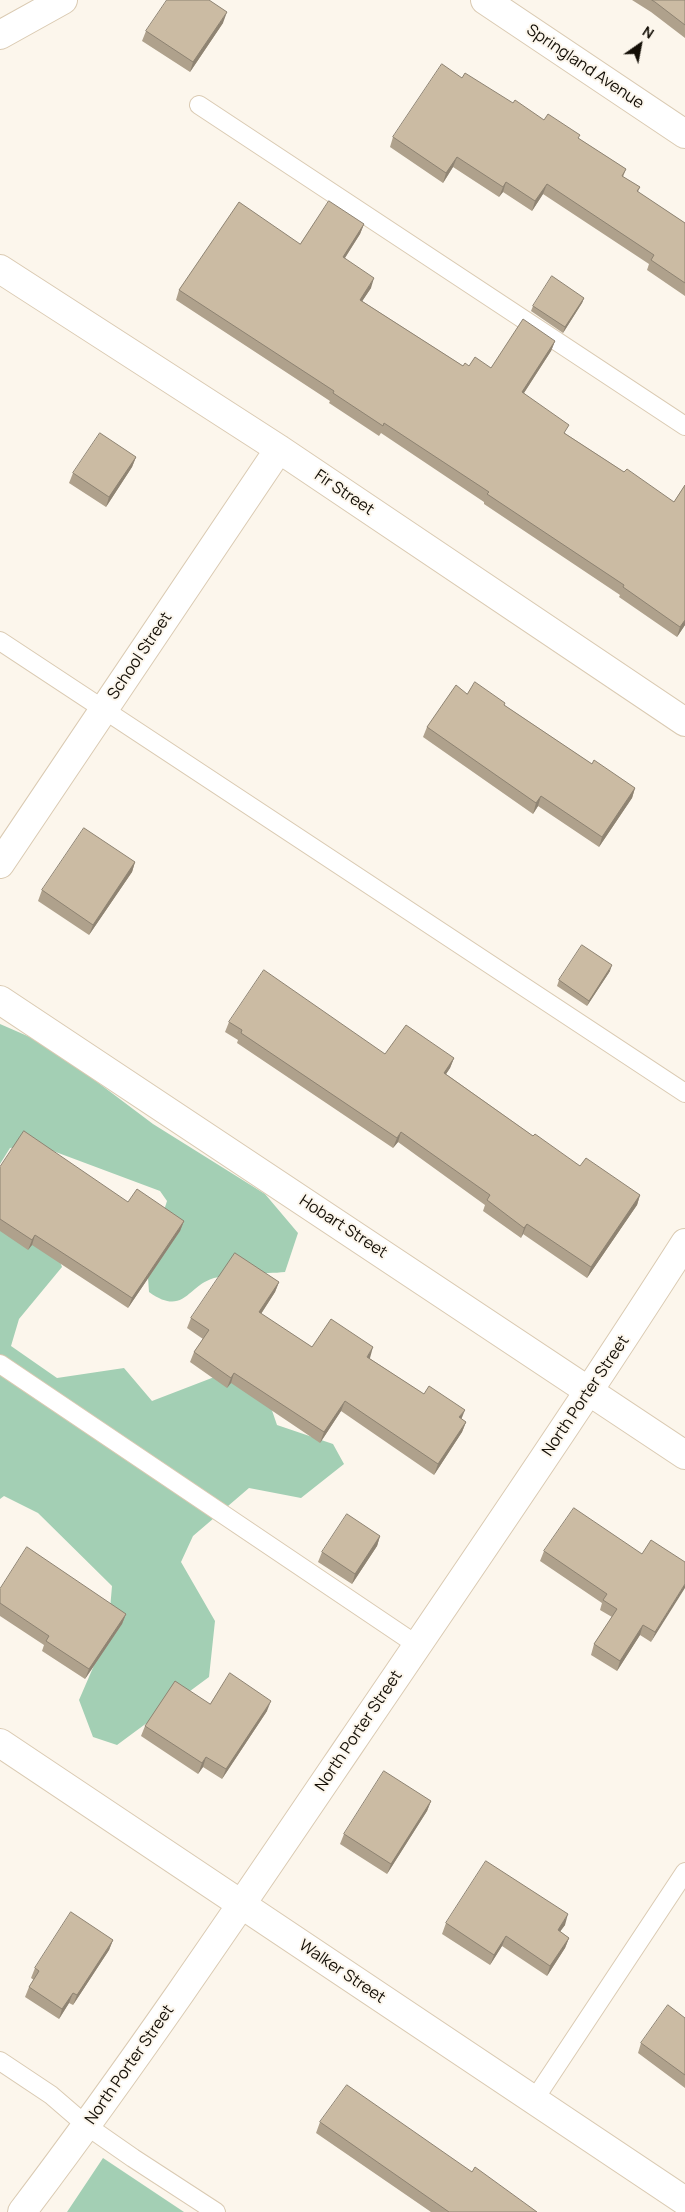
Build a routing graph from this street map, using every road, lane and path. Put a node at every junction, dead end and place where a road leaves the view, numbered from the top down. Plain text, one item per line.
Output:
1 (62, 0) edge
2 (485, 0) edge
3 (0, 36) edge
4 (199, 105) dead end
5 (685, 134) edge
6 (0, 269) edge
7 (685, 426) edge
8 (279, 449) junction
9 (0, 641) edge
10 (103, 710) junction
11 (685, 722) edge
12 (0, 864) edge
13 (0, 1000) edge
14 (685, 1093) edge
15 (685, 1243) edge
16 (0, 1364) edge
17 (591, 1390) junction
18 (685, 1455) edge
19 (417, 1645) junction
20 (0, 1743) edge
21 (685, 1872) edge
22 (241, 1904) junction
23 (0, 2061) edge
24 (534, 2100) junction
25 (87, 2126) junction
26 (685, 2201) edge
27 (22, 2212) edge
28 (216, 2212) edge

1 - 3 street
2 - 5 street, Springland Avenue
4 - 7 lane
6 - 8 street, Fir Street
8 - 10 street, School Street
8 - 11 street, Fir Street
9 - 10 lane
10 - 12 street, School Street
10 - 14 lane
13 - 17 street, Hobart Street
15 - 17 street, North Porter Street
16 - 19 lane
17 - 18 street, Hobart Street
17 - 19 street, North Porter Street
19 - 22 street, North Porter Street
20 - 22 street, Walker Street
21 - 24 lane
22 - 24 street, Walker Street
22 - 25 street, North Porter Street
23 - 25 lane
24 - 26 street, Walker Street
25 - 27 street, North Porter Street
25 - 28 lane

